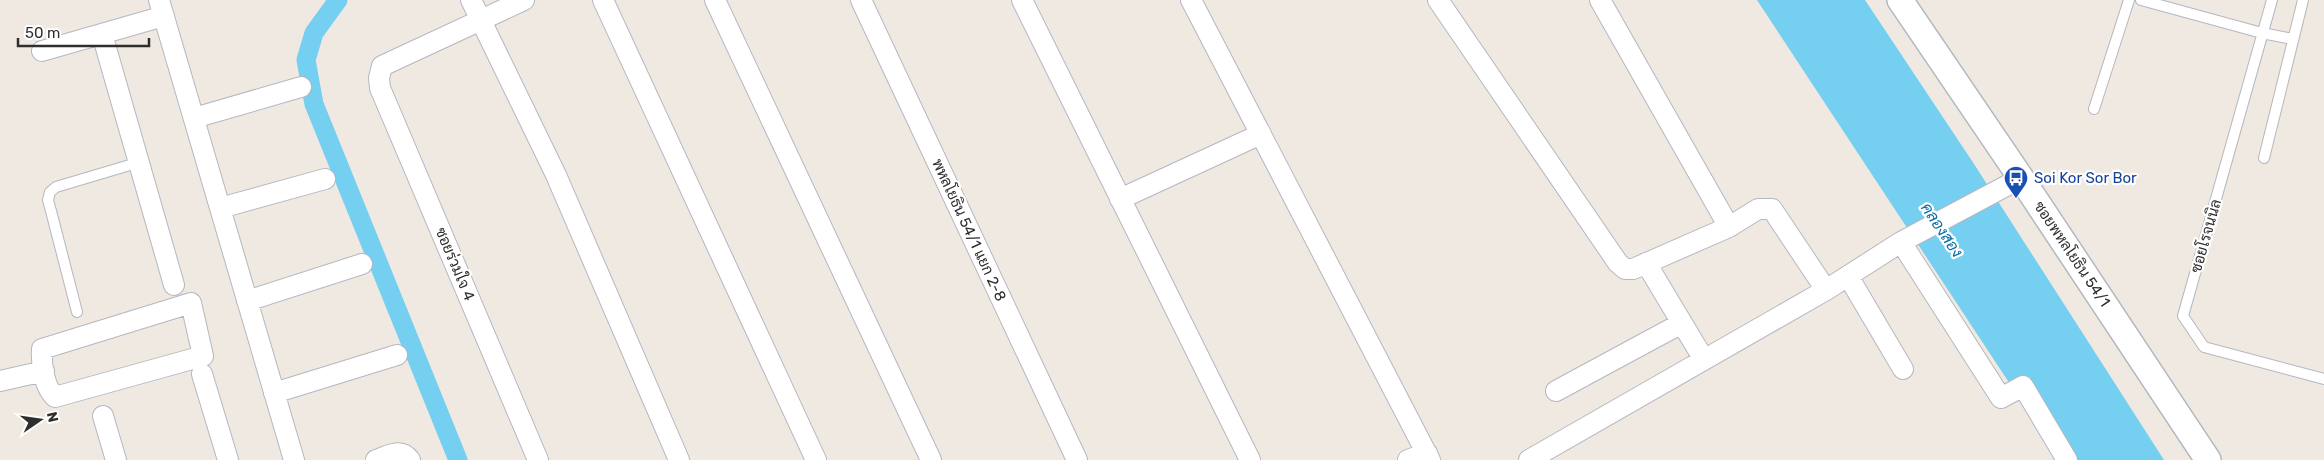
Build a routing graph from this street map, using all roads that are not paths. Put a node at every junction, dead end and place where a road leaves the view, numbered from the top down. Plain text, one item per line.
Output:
1 (471, 0) edge
2 (524, 0) edge
3 (603, 0) edge
4 (715, 0) edge
5 (862, 0) edge
6 (1022, 0) edge
7 (1191, 0) edge
8 (1438, 0) edge
9 (1600, 0) edge
10 (1900, 0) edge
11 (2128, 0) edge
12 (2141, 0) edge
13 (2272, 0) edge
14 (2303, 0) edge
15 (161, 8) edge
16 (481, 20) junction
17 (2262, 33) junction
18 (102, 34) junction
19 (2293, 39) junction
20 (42, 52) dead end
21 (301, 87) dead end
22 (2094, 109) dead end
23 (194, 118) junction
24 (1261, 134) junction
25 (2264, 158) dead end
26 (140, 162) junction
27 (325, 179) dead end
28 (2011, 183) junction
29 (1120, 199) junction
30 (220, 208) junction
31 (1729, 227) junction
32 (1902, 242) junction
33 (1646, 263) junction
34 (362, 264) dead end
35 (1848, 276) junction
36 (174, 285) dead end
37 (1826, 290) junction
38 (247, 301) junction
39 (77, 312) dead end
40 (1682, 322) junction
41 (397, 355) dead end
42 (1703, 358) junction
43 (1903, 369) dead end
44 (44, 371) junction
45 (202, 374) dead end
46 (2324, 379) edge
47 (0, 381) edge
48 (1556, 391) dead end
49 (274, 393) junction
50 (103, 416) dead end
51 (1422, 458) edge
52 (116, 460) edge
53 (228, 460) edge
54 (294, 460) edge
55 (376, 460) edge
56 (410, 460) edge
57 (538, 460) edge
58 (679, 460) edge
59 (816, 460) edge
60 (931, 460) edge
61 (1077, 460) edge
62 (1250, 460) edge
63 (1528, 460) edge
64 (2067, 460) edge
65 (2208, 460) edge

1 - 16 street
2 - 16 street
3 - 59 street
4 - 60 street
5 - 61 street, พหลโยธิน 54/1 แยก 2-8
6 - 29 street
7 - 24 street
8 - 33 street
9 - 31 street
10 - 28 street, ซอยพหลโยธิน 54/1
11 - 22 lane
12 - 17 lane
13 - 17 lane, ซอยโรจนนิล
14 - 19 lane
15 - 18 street
15 - 23 street
16 - 57 street, ซอยร่วมใจ 4
16 - 58 street
17 - 19 lane
17 - 46 lane, ซอยโรจนนิล
18 - 20 street
18 - 26 street
19 - 25 lane
21 - 23 street
23 - 30 street
24 - 29 street
24 - 51 street
26 - 36 street
26 - 39 lane
27 - 30 street
28 - 32 street
28 - 65 street, ซอยพหลโยธิน 54/1
29 - 62 street
30 - 38 street
31 - 33 street
31 - 37 street
32 - 35 street
32 - 64 street
33 - 40 street
34 - 38 street
35 - 37 street
35 - 43 street
37 - 42 street
38 - 49 street
40 - 42 street
40 - 48 street
41 - 49 street
42 - 63 street
44 - 44 street
44 - 47 street
45 - 53 street
49 - 54 street
50 - 52 street
55 - 56 street

